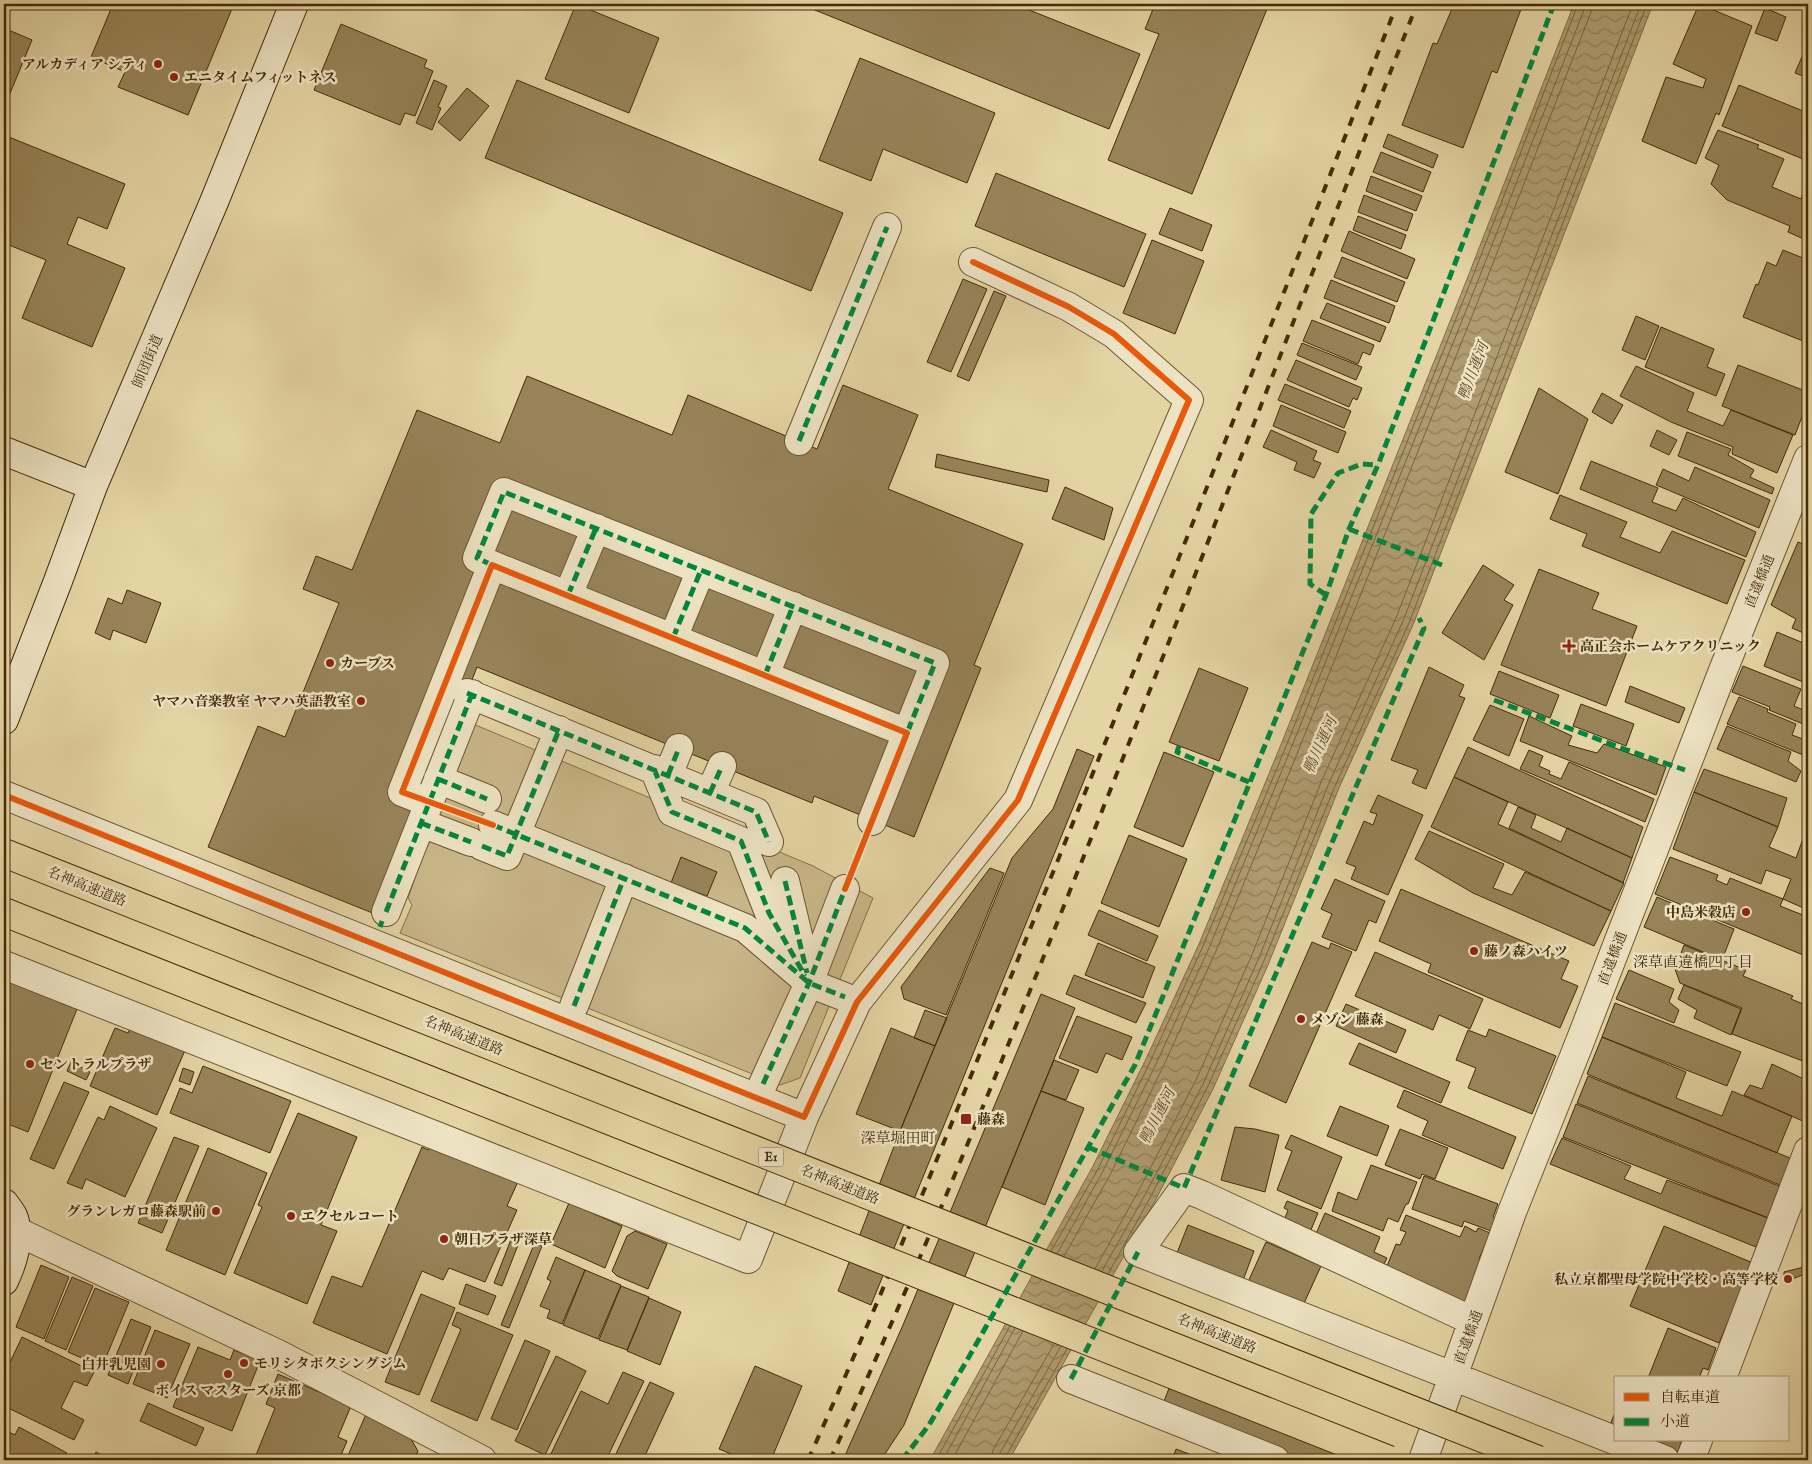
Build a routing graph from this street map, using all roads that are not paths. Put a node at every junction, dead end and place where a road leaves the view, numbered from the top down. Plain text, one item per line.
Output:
1 (294, 4) edge
2 (887, 227) dead end
3 (973, 262) dead end
4 (799, 441) dead end
5 (4, 451) edge
6 (1808, 459) edge
7 (93, 486) junction
8 (596, 528) junction
9 (492, 564) junction
10 (701, 570) junction
11 (568, 595) junction
12 (793, 606) junction
13 (673, 638) junction
14 (765, 675) junction
15 (4, 720) edge
16 (559, 730) junction
17 (907, 734) junction
18 (679, 748) dead end
19 (722, 766) dead end
20 (661, 772) junction
21 (710, 793) junction
22 (4, 795) edge
23 (421, 819) junction
24 (872, 821) dead end
25 (490, 829) junction
26 (769, 842) dead end
27 (4, 853) edge
28 (624, 878) junction
29 (785, 881) dead end
30 (845, 889) dead end
31 (4, 912) edge
32 (383, 920) dead end
33 (4, 965) edge
34 (809, 983) junction
35 (845, 997) dead end
36 (574, 1006) dead end
37 (763, 1084) dead end
38 (804, 1117) junction
39 (1808, 1152) edge
40 (4, 1203) edge
41 (16, 1230) junction
42 (4, 1281) edge
43 (1473, 1321) junction
44 (1723, 1376) edge
45 (1453, 1377) junction
46 (1071, 1379) dead end
47 (1614, 1440) edge
48 (1619, 1442) edge
49 (1697, 1442) edge
50 (482, 1460) edge
51 (1275, 1460) edge
52 (1389, 1460) edge
53 (1422, 1460) edge
54 (1538, 1460) edge
55 (1665, 1460) edge
56 (1690, 1460) edge

1 - 7 street, 師団街道
2 - 4 street
3 - 38 street
5 - 7 street
6 - 43 street, 直違橋通
7 - 15 street, 師団街道
8 - 9 street
8 - 10 street
8 - 11 street
9 - 11 street
9 - 23 street
10 - 12 street
10 - 13 street
11 - 13 street
12 - 14 street
12 - 17 street
13 - 14 street
14 - 17 street
16 - 20 street
16 - 23 street
16 - 25 street
17 - 24 street
18 - 20 street
19 - 21 street
20 - 21 street
20 - 34 street
21 - 26 street
22 - 38 street
23 - 25 street
23 - 25 street
23 - 32 street
25 - 28 street
27 - 54 highway, 名神高速道路 / E1, bridge
28 - 34 street
28 - 36 street
29 - 34 street
30 - 34 street
31 - 52 highway, bridge
33 - 38 street
34 - 35 street
34 - 37 street
39 - 44 street
40 - 41 street
41 - 42 street
41 - 50 street
43 - 45 street, 直違橋通
43 - 45 street
45 - 47 street
45 - 53 street, 直違橋通
46 - 51 street
48 - 55 street
49 - 56 street

